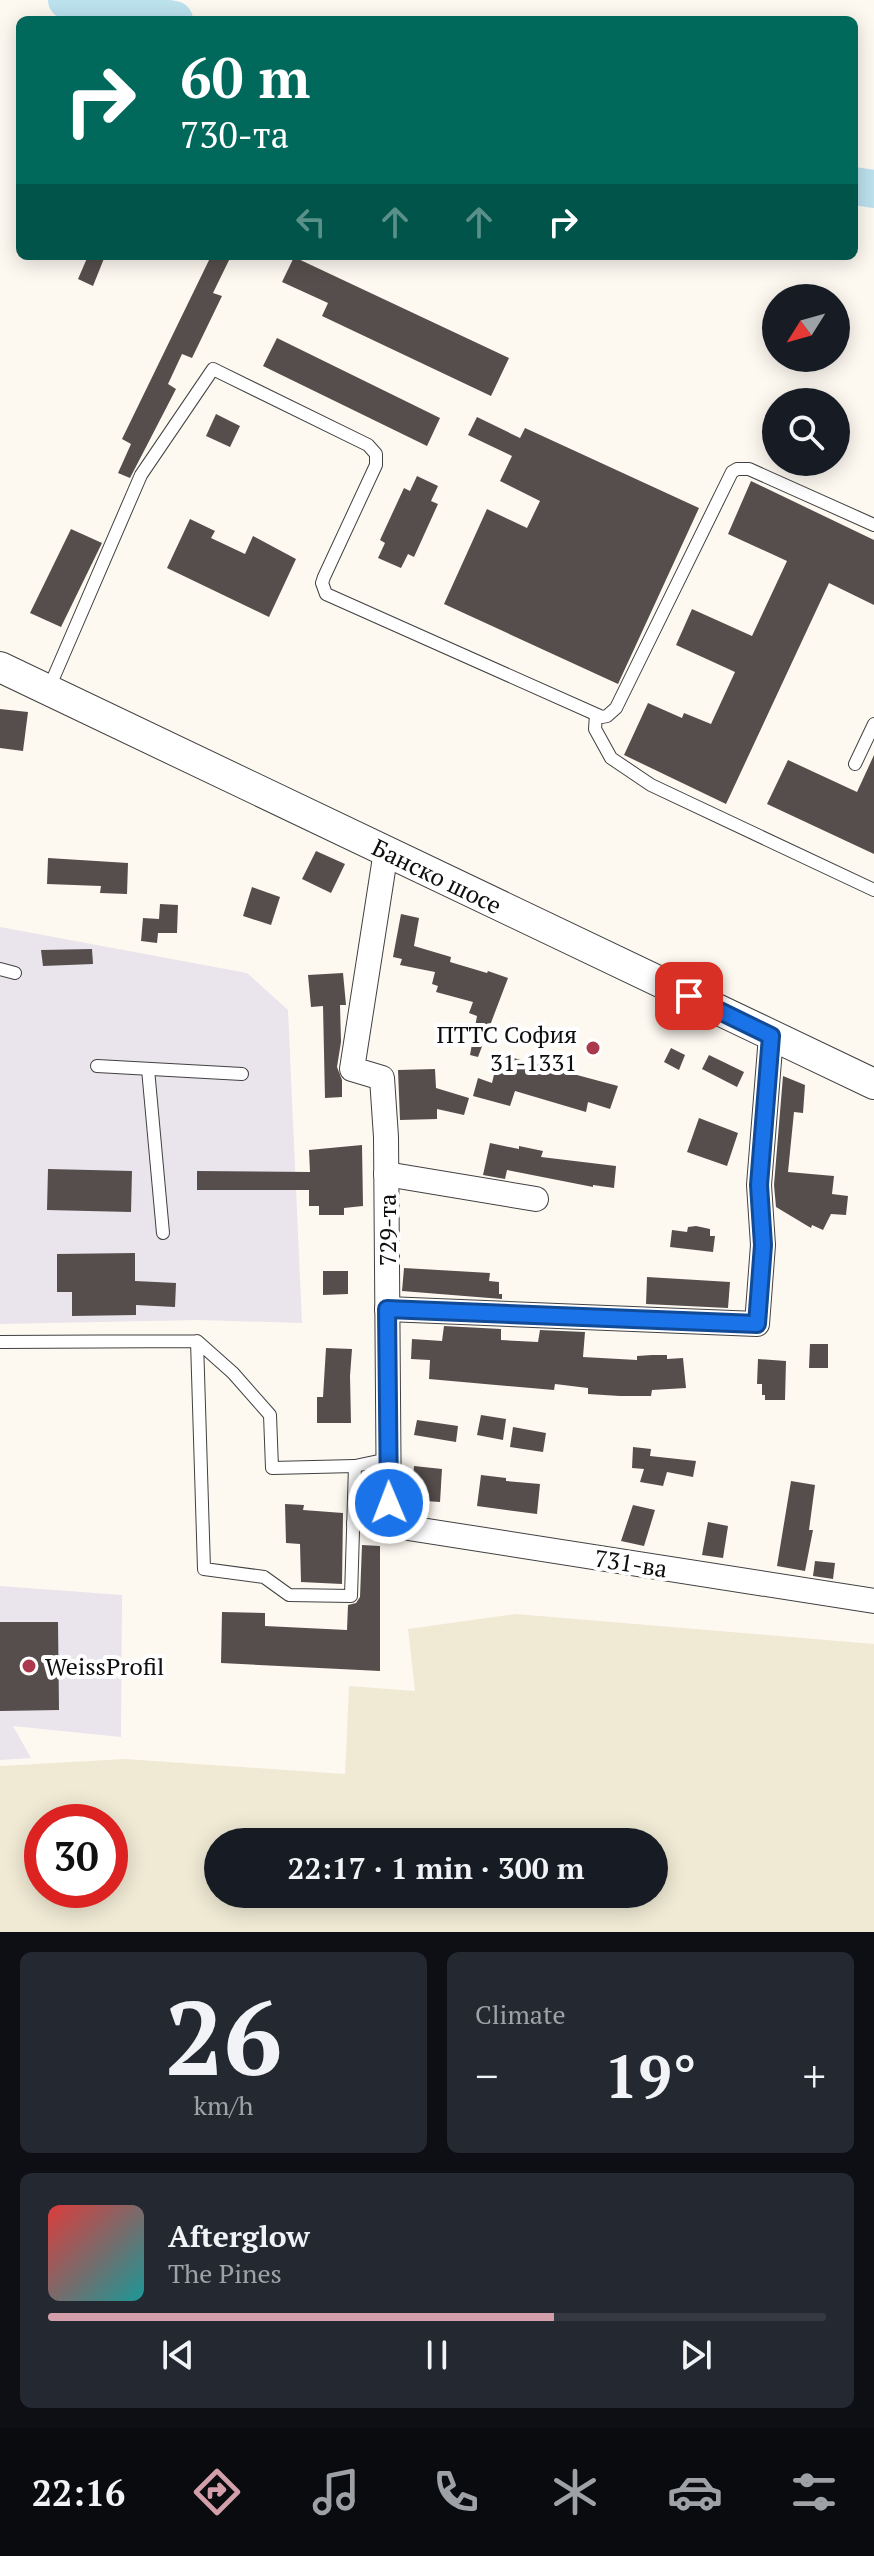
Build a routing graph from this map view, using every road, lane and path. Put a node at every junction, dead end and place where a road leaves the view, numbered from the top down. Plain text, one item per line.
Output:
1 (874, 525) edge
2 (0, 667) edge
3 (48, 691) junction
4 (596, 715) junction
5 (874, 724) edge
6 (855, 764) dead end
7 (386, 851) junction
8 (874, 890) edge
9 (0, 969) edge
10 (15, 973) dead end
11 (771, 1036) junction
12 (97, 1066) dead end
13 (148, 1069) junction
14 (242, 1074) dead end
15 (874, 1084) edge
16 (386, 1174) junction
17 (536, 1199) dead end
18 (163, 1233) dead end
19 (387, 1309) junction
20 (197, 1341) junction
21 (0, 1342) edge
22 (388, 1459) junction
23 (355, 1466) junction
24 (353, 1523) junction
25 (389, 1525) junction
26 (874, 1601) edge

1 - 4 lane
2 - 3 street, Банско шосе
3 - 4 lane
3 - 7 street, Банско шосе
4 - 8 lane
5 - 6 lane
7 - 11 street, Банско шосе
7 - 16 street, 729-та
9 - 10 lane
11 - 15 street, Банско шосе
11 - 19 street
12 - 13 lane
13 - 14 lane
13 - 18 lane
16 - 17 street, 729-та
16 - 19 street, 729-та
19 - 22 street, 729-та
20 - 21 lane
20 - 23 lane
20 - 24 lane
22 - 23 lane
22 - 25 street, 729-та
23 - 24 lane
24 - 25 lane
25 - 26 street, 731-ва

